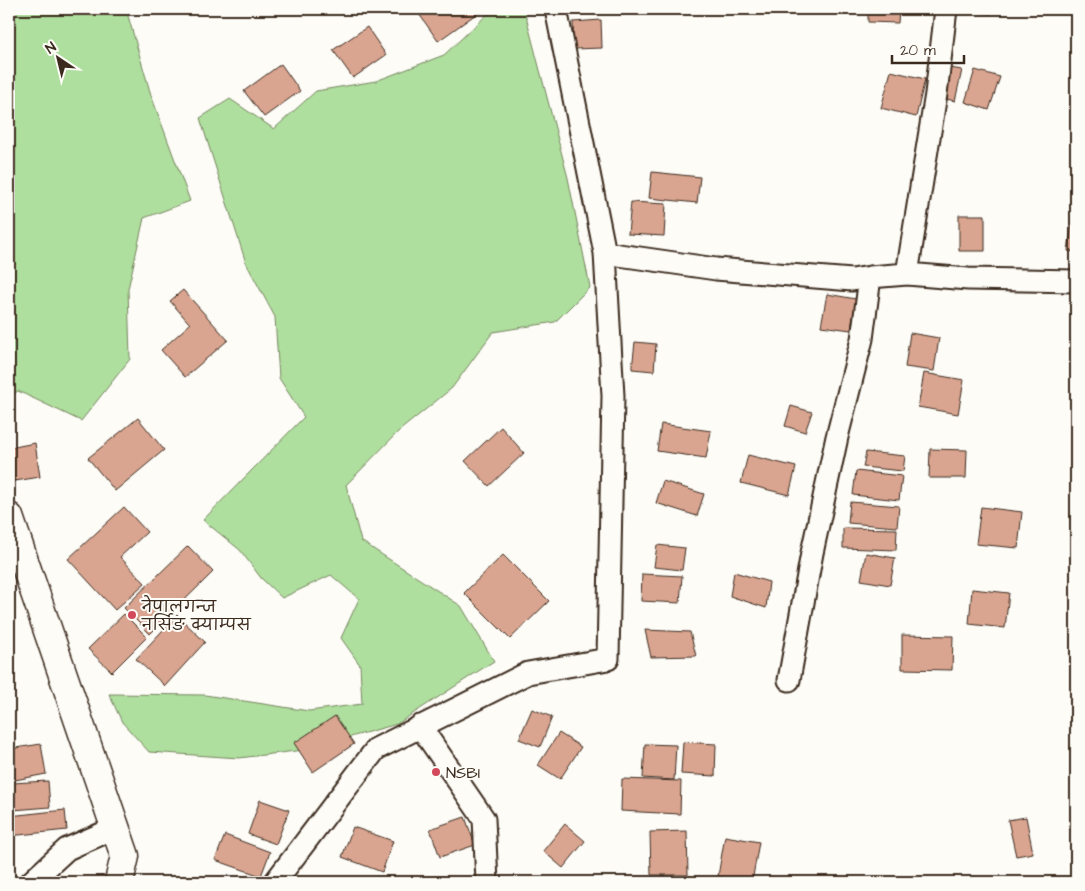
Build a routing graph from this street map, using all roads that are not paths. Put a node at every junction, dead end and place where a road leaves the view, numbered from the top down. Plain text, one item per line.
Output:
1 (556, 9) edge
2 (946, 9) edge
3 (605, 253) junction
4 (907, 274) junction
5 (870, 276) junction
6 (1076, 281) edge
7 (9, 517) edge
8 (789, 680) dead end
9 (420, 726) junction
10 (115, 828) junction
11 (31, 882) edge
12 (119, 882) edge
13 (275, 882) edge
14 (487, 882) edge

1 - 3 street
2 - 4 street
3 - 5 street
3 - 9 street
4 - 5 street
4 - 6 street
5 - 8 street
7 - 10 street
9 - 13 street
9 - 14 street
10 - 11 street
10 - 12 street

